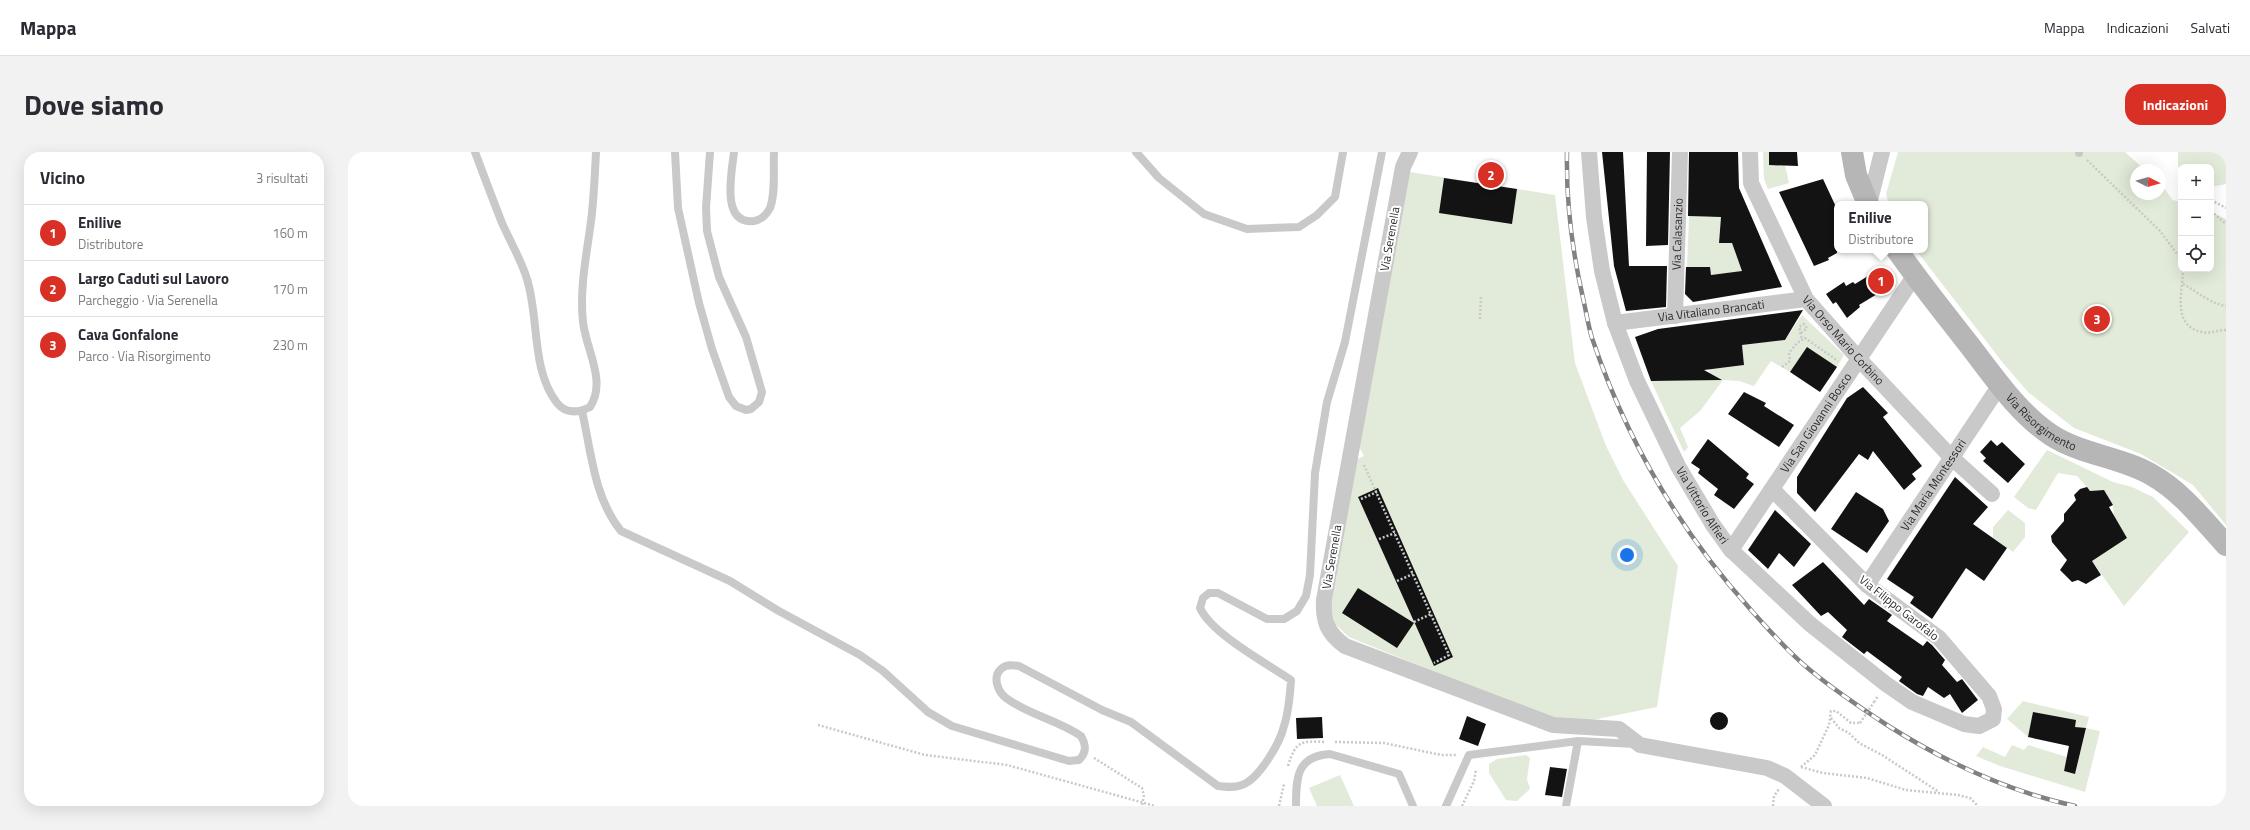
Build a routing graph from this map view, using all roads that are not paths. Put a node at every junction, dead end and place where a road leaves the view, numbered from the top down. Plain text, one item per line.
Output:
1 (475, 152) edge
2 (596, 152) edge
3 (675, 152) edge
4 (710, 152) edge
5 (734, 152) edge
6 (774, 152) edge
7 (1136, 152) edge
8 (1342, 152) edge
9 (1382, 152) edge
10 (1410, 152) edge
11 (1589, 152) edge
12 (1680, 152) edge
13 (1750, 152) edge
14 (1852, 152) edge
15 (1882, 152) edge
16 (1867, 201) edge
17 (1869, 201) edge
18 (1899, 253) edge
19 (1915, 275) junction
20 (1806, 299) junction
21 (1675, 316) junction
22 (1615, 323) junction
23 (1859, 359) junction
24 (2000, 385) junction
25 (582, 411) junction
26 (1951, 457) junction
27 (1772, 489) junction
28 (1992, 494) dead end
29 (2226, 545) edge
30 (1731, 550) junction
31 (1867, 585) junction
32 (1993, 719) joint
33 (1578, 741) junction
34 (1640, 745) junction
35 (1296, 806) edge
36 (1413, 806) edge
37 (1446, 806) edge
38 (1566, 806) edge
39 (1824, 806) edge

1 - 25 lane
2 - 25 lane
3 - 4 lane
5 - 6 lane
7 - 8 lane
9 - 25 lane
10 - 34 street, Via Serenella
11 - 22 street, Via Vittorio Alfieri
12 - 21 street, Via Calasanzio
13 - 20 street, Via Orso Mario Corbino
14 - 16 main road
15 - 17 street
18 - 19 main road, Via Risorgimento
19 - 23 street, Via San Giovanni Bosco
19 - 24 main road, Via Risorgimento
20 - 21 street, Via Vitaliano Brancati
20 - 23 street, Via Orso Mario Corbino
21 - 22 street, Via Vitaliano Brancati
22 - 30 street, Via Vittorio Alfieri
23 - 26 street, Via Orso Mario Corbino
23 - 27 street, Via San Giovanni Bosco
24 - 26 street, Via Maria Montessori
24 - 29 main road, Via Risorgimento
26 - 28 street, Via Orso Mario Corbino
26 - 31 street, Via Maria Montessori
27 - 30 street, Via San Giovanni Bosco
27 - 31 street, Via Filippo Garofalo
30 - 32 street, Via Vittorio Alfieri
31 - 32 street, Via Filippo Garofalo
33 - 34 lane
33 - 37 lane
33 - 38 lane
34 - 39 street
35 - 36 lane

